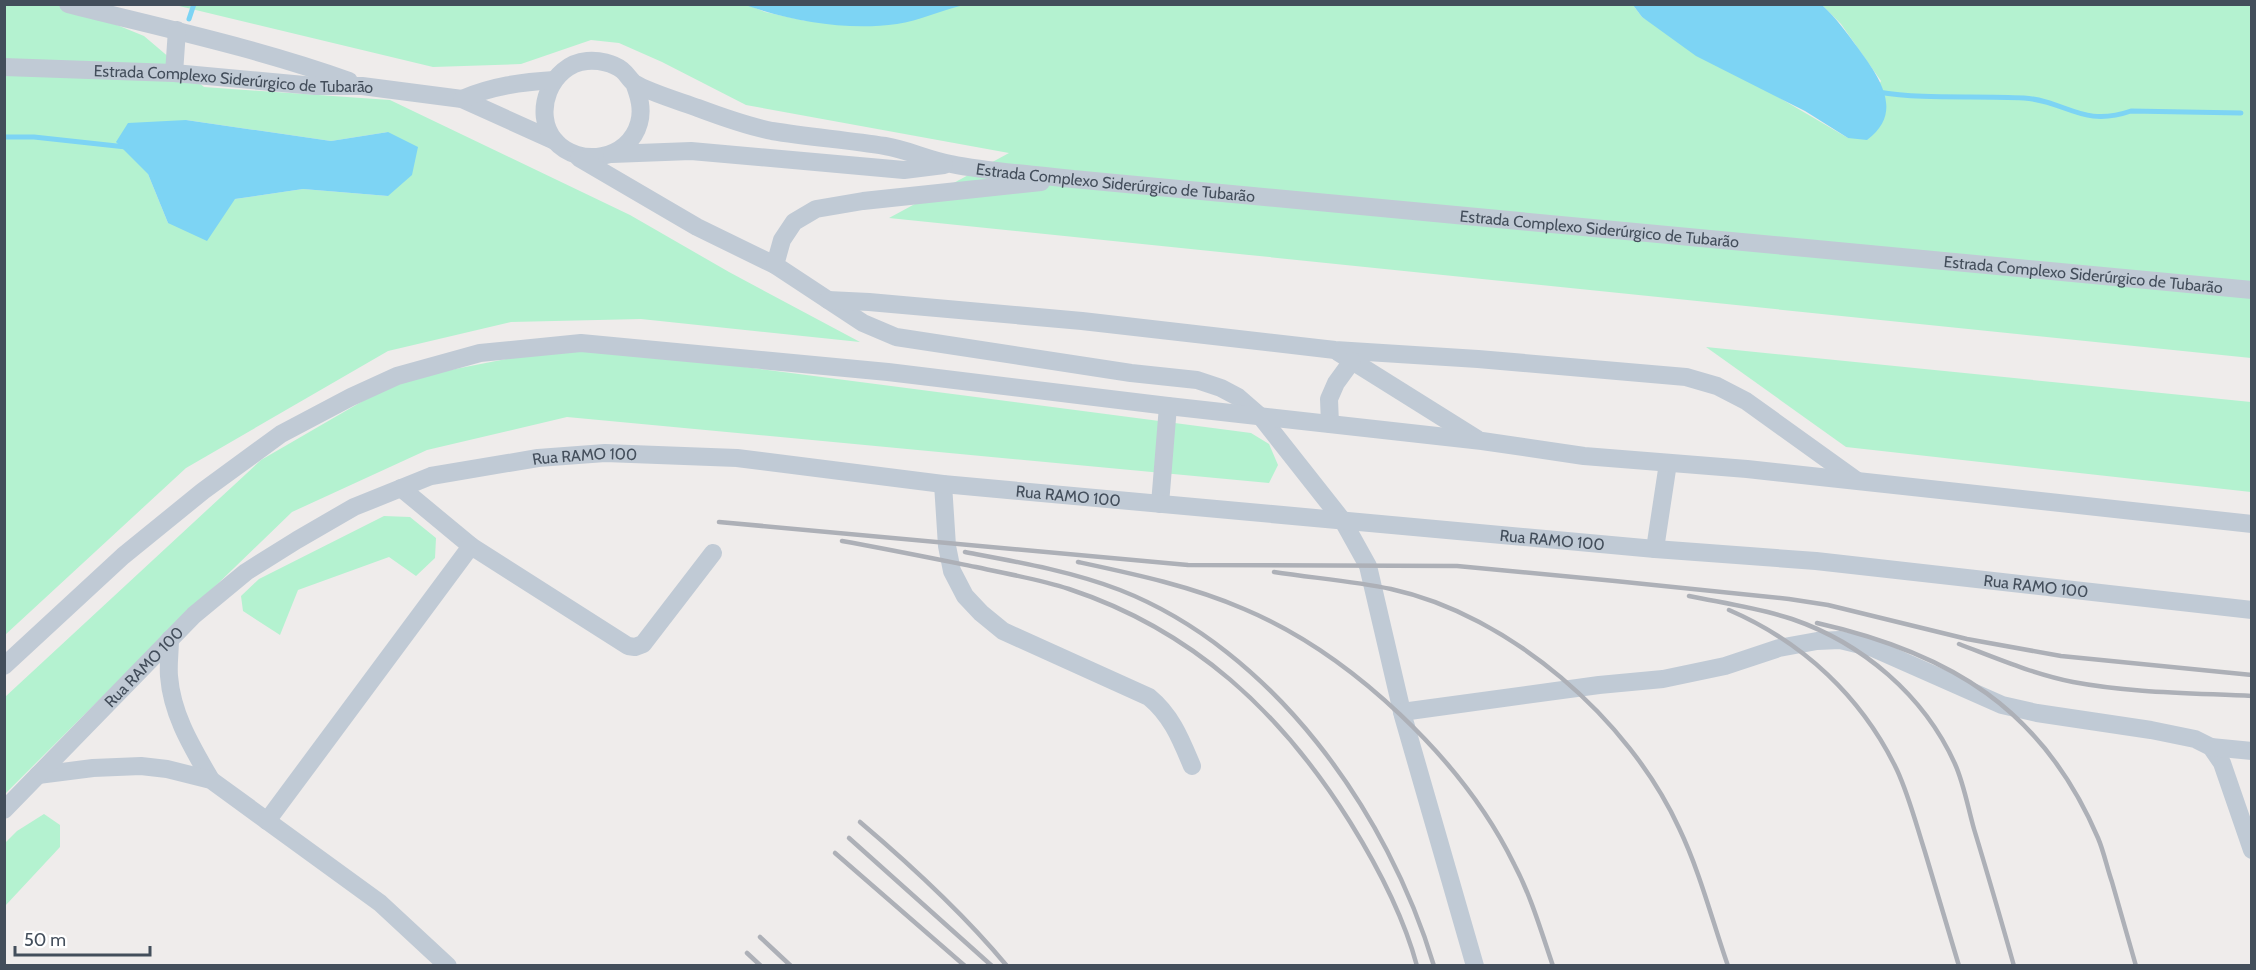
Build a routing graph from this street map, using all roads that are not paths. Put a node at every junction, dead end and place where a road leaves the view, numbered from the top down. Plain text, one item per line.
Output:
1 (68, 4) edge
2 (177, 30) junction
3 (4, 67) edge
4 (174, 73) junction
5 (554, 80) junction
6 (634, 83) junction
7 (362, 86) junction
8 (462, 99) junction
9 (555, 141) junction
10 (570, 152) junction
11 (612, 154) junction
12 (949, 164) junction
13 (1072, 179) junction
14 (775, 265) junction
15 (2252, 290) edge
16 (826, 300) junction
17 (1335, 350) junction
18 (1352, 361) junction
19 (1168, 406) junction
20 (1261, 417) junction
21 (1330, 424) junction
22 (1482, 441) junction
23 (1668, 463) junction
24 (1857, 481) junction
25 (943, 484) junction
26 (401, 488) junction
27 (1160, 504) junction
28 (1343, 521) junction
29 (2252, 524) edge
30 (471, 546) junction
31 (1655, 549) junction
32 (713, 553) dead end
33 (2252, 610) edge
34 (170, 639) junction
35 (4, 666) edge
36 (1402, 712) junction
37 (2211, 747) junction
38 (2252, 751) edge
39 (1192, 766) dead end
40 (38, 775) junction
41 (211, 780) junction
42 (4, 810) edge
43 (267, 821) junction
44 (2252, 850) edge
45 (448, 966) edge
46 (1476, 966) edge

1 - 2 street
2 - 4 street
2 - 7 street
3 - 4 street, Estrada Complexo Siderúrgico de Tubarão
4 - 7 street, Estrada Complexo Siderúrgico de Tubarão
5 - 6 street, Estrada Complexo Siderúrgico de Tubarão
5 - 8 street, Estrada Complexo Siderúrgico de Tubarão
5 - 9 street
6 - 11 street
6 - 12 street, Estrada Complexo Siderúrgico de Tubarão
7 - 8 street, Estrada Complexo Siderúrgico de Tubarão
8 - 9 street, Estrada Complexo Siderúrgico de Tubarão
9 - 10 street, Estrada Complexo Siderúrgico de Tubarão
10 - 11 street, Estrada Complexo Siderúrgico de Tubarão
10 - 14 street
11 - 12 street, Estrada Complexo Siderúrgico de Tubarão
12 - 13 street, Estrada Complexo Siderúrgico de Tubarão
13 - 14 street
13 - 15 street, Estrada Complexo Siderúrgico de Tubarão
14 - 16 street
16 - 17 street
16 - 20 street
17 - 18 street
17 - 24 street
18 - 21 street
18 - 22 street
19 - 20 street
19 - 27 street
19 - 35 street
20 - 21 street
20 - 28 street
21 - 22 street
22 - 23 street
23 - 24 street
23 - 31 street
24 - 29 street
25 - 26 street, Rua RAMO 100
25 - 27 street, Rua RAMO 100
25 - 39 street
26 - 30 street
26 - 34 street, Rua RAMO 100
27 - 28 street, Rua RAMO 100
28 - 31 street, Rua RAMO 100
28 - 36 street
30 - 32 street
30 - 43 street
31 - 33 street, Rua RAMO 100
34 - 40 street, Rua RAMO 100
34 - 41 street
36 - 37 street
36 - 46 street
37 - 38 street
37 - 44 street
40 - 41 street
40 - 42 street, Rua RAMO 100
41 - 43 street
43 - 45 street

